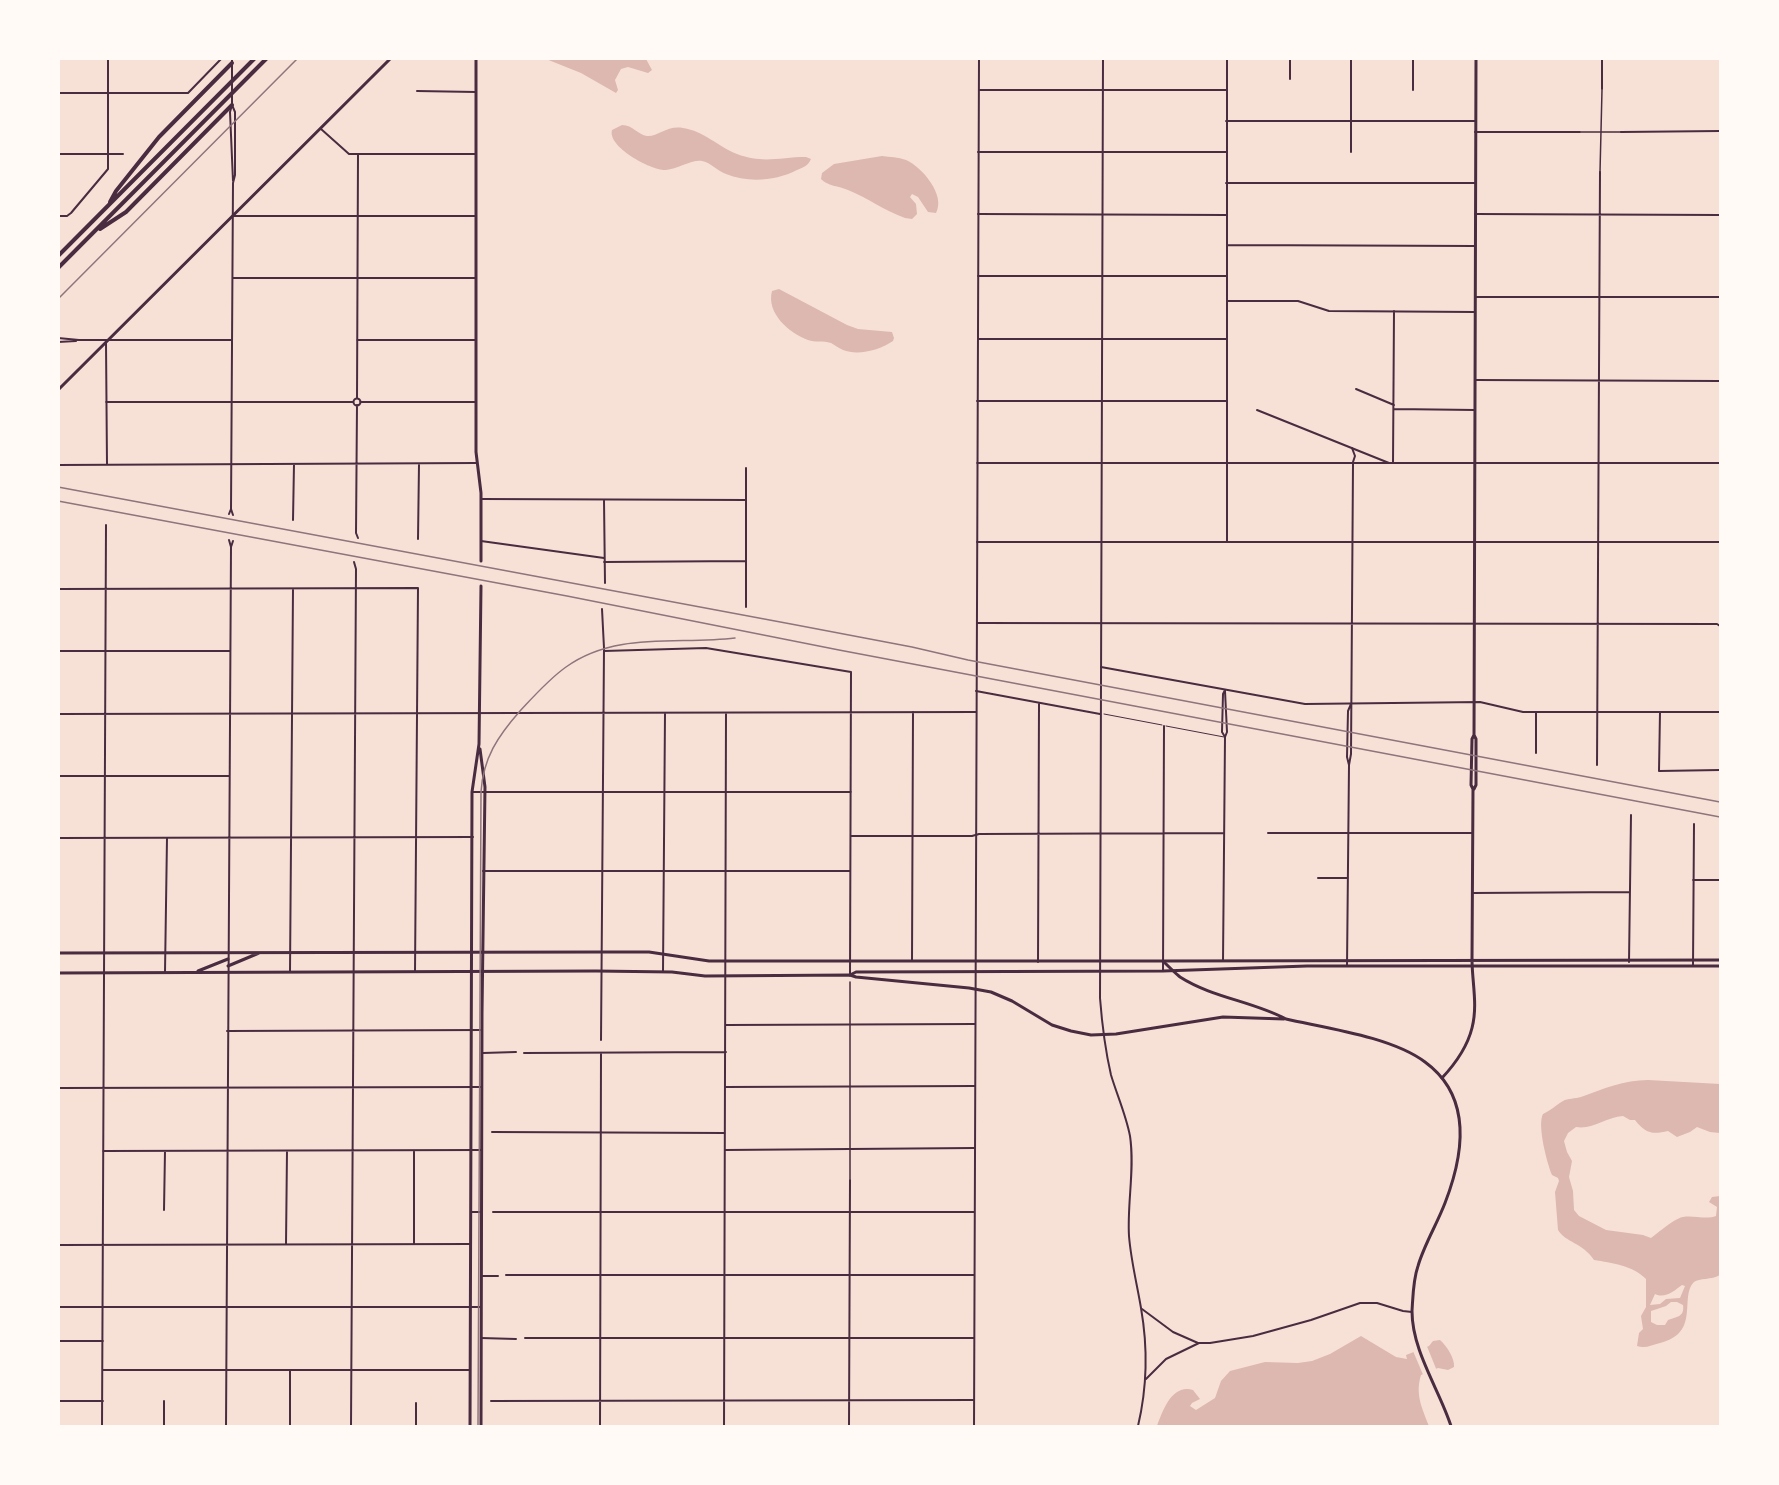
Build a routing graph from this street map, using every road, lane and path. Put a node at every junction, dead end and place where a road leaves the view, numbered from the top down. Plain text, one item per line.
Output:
1 (108, 58) edge
2 (222, 58) edge
3 (255, 58) edge
4 (267, 58) edge
5 (391, 58) edge
6 (476, 58) edge
7 (979, 58) edge
8 (1103, 58) edge
9 (1227, 58) edge
10 (1290, 58) edge
11 (1351, 58) edge
12 (1413, 58) edge
13 (1476, 58) edge
14 (1602, 58) edge
15 (234, 60) edge
16 (1290, 79) dead end
17 (1103, 89) junction
18 (1602, 89) joint
19 (979, 90) junction
20 (1227, 90) junction
21 (1413, 90) dead end
22 (417, 91) dead end
23 (476, 92) junction
24 (58, 93) edge
25 (108, 93) junction
26 (232, 105) junction
27 (1226, 121) junction
28 (1351, 121) junction
29 (1476, 122) junction
30 (321, 129) junction
31 (1475, 132) junction
32 (1580, 132) joint
33 (1602, 132) junction
34 (1621, 132) joint
35 (1720, 132) edge
36 (978, 152) junction
37 (1103, 152) junction
38 (1226, 152) junction
39 (1351, 152) dead end
40 (58, 154) edge
41 (108, 154) junction
42 (123, 154) dead end
43 (358, 154) junction
44 (476, 154) junction
45 (1600, 172) joint
46 (1226, 183) junction
47 (1475, 183) junction
48 (108, 206) junction
49 (978, 214) junction
50 (1103, 214) junction
51 (1227, 214) junction
52 (1475, 214) junction
53 (1600, 215) junction
54 (1720, 215) edge
55 (58, 216) edge
56 (233, 216) junction
57 (357, 216) junction
58 (476, 216) junction
59 (97, 230) junction
60 (1227, 245) junction
61 (1475, 246) junction
62 (58, 256) edge
63 (58, 268) edge
64 (978, 276) junction
65 (1102, 276) junction
66 (1227, 276) junction
67 (233, 278) junction
68 (357, 278) junction
69 (476, 278) junction
70 (1475, 297) junction
71 (1600, 297) junction
72 (1720, 297) edge
73 (1227, 301) junction
74 (1394, 311) junction
75 (1475, 312) junction
76 (58, 338) edge
77 (978, 339) junction
78 (1102, 339) junction
79 (1227, 339) junction
80 (79, 340) junction
81 (232, 340) junction
82 (357, 340) junction
83 (476, 340) junction
84 (107, 341) junction
85 (58, 342) edge
86 (1475, 380) junction
87 (1600, 380) junction
88 (1720, 381) edge
89 (1356, 389) dead end
90 (58, 390) edge
91 (357, 398) junction
92 (977, 400) junction
93 (1102, 401) junction
94 (1227, 401) junction
95 (106, 402) junction
96 (232, 402) junction
97 (353, 402) junction
98 (360, 402) junction
99 (476, 402) junction
100 (357, 405) junction
101 (1394, 407) junction
102 (1257, 410) dead end
103 (1475, 410) junction
104 (1352, 448) junction
105 (476, 463) junction
106 (977, 463) junction
107 (1101, 463) junction
108 (1227, 463) junction
109 (1353, 463) junction
110 (1389, 463) junction
111 (1394, 463) junction
112 (1474, 463) junction
113 (1599, 463) junction
114 (1720, 463) edge
115 (231, 464) junction
116 (294, 464) junction
117 (356, 464) junction
118 (418, 464) junction
119 (58, 465) edge
120 (107, 465) junction
121 (746, 468) dead end
122 (481, 499) junction
123 (604, 500) junction
124 (746, 500) junction
125 (231, 514) dead end
126 (293, 520) dead end
127 (106, 525) dead end
128 (356, 538) dead end
129 (418, 539) dead end
130 (231, 540) dead end
131 (481, 541) junction
132 (977, 542) junction
133 (1227, 542) junction
134 (1720, 542) edge
135 (1101, 543) junction
136 (1351, 543) junction
137 (1474, 543) junction
138 (1599, 543) junction
139 (604, 560) junction
140 (481, 561) dead end
141 (746, 561) junction
142 (356, 562) dead end
143 (604, 582) dead end
144 (481, 586) dead end
145 (356, 588) junction
146 (58, 589) edge
147 (106, 589) junction
148 (230, 589) junction
149 (293, 589) junction
150 (746, 607) dead end
151 (604, 610) dead end
152 (976, 623) junction
153 (1101, 623) junction
154 (1351, 624) junction
155 (1474, 624) junction
156 (1598, 624) junction
157 (1720, 626) edge
158 (58, 651) edge
159 (105, 651) junction
160 (230, 651) junction
161 (604, 651) junction
162 (1101, 667) junction
163 (1225, 690) junction
164 (976, 691) junction
165 (1474, 703) junction
166 (1039, 704) junction
167 (1351, 704) junction
168 (851, 712) junction
169 (913, 712) junction
170 (976, 712) junction
171 (1536, 712) junction
172 (1598, 712) junction
173 (1660, 712) junction
174 (1720, 712) edge
175 (292, 713) junction
176 (355, 713) junction
177 (417, 713) junction
178 (479, 713) junction
179 (603, 713) junction
180 (665, 713) junction
181 (726, 713) junction
182 (58, 714) edge
183 (105, 714) junction
184 (230, 714) junction
185 (1102, 714) junction
186 (1164, 726) junction
187 (1225, 737) junction
188 (479, 744) junction
189 (1536, 753) dead end
190 (1598, 765) dead end
191 (1720, 770) edge
192 (58, 776) edge
193 (105, 776) junction
194 (229, 776) junction
195 (603, 791) junction
196 (472, 792) junction
197 (485, 792) junction
198 (665, 792) junction
199 (726, 792) junction
200 (851, 792) junction
201 (1631, 814) dead end
202 (1694, 824) dead end
203 (1224, 833) junction
204 (1268, 833) dead end
205 (1349, 833) junction
206 (1473, 833) junction
207 (1038, 834) junction
208 (1101, 834) junction
209 (1163, 834) junction
210 (975, 835) junction
211 (851, 836) junction
212 (913, 836) junction
213 (416, 837) junction
214 (473, 837) junction
215 (58, 838) edge
216 (104, 838) junction
217 (167, 838) junction
218 (229, 838) junction
219 (291, 838) junction
220 (354, 838) junction
221 (483, 871) junction
222 (602, 871) junction
223 (665, 871) junction
224 (726, 871) junction
225 (850, 871) junction
226 (1318, 878) dead end
227 (1348, 878) junction
228 (1693, 880) junction
229 (1720, 880) edge
230 (1472, 892) junction
231 (1630, 892) junction
232 (472, 951) junction
233 (484, 951) junction
234 (228, 952) junction
235 (261, 952) junction
236 (290, 952) junction
237 (353, 952) junction
238 (415, 952) junction
239 (602, 952) junction
240 (58, 953) edge
241 (104, 953) junction
242 (165, 953) junction
243 (663, 954) junction
244 (228, 959) junction
245 (1347, 960) junction
246 (1472, 960) junction
247 (1629, 960) junction
248 (1692, 960) junction
249 (1720, 960) edge
250 (726, 961) junction
251 (850, 961) junction
252 (1101, 961) junction
253 (1163, 961) junction
254 (1223, 961) junction
255 (912, 962) junction
256 (975, 962) junction
257 (1038, 962) junction
258 (228, 966) junction
259 (1347, 966) junction
260 (1472, 966) junction
261 (1629, 966) junction
262 (1693, 966) junction
263 (1720, 966) edge
264 (1100, 970) junction
265 (1173, 970) junction
266 (601, 971) junction
267 (1163, 971) junction
268 (58, 972) edge
269 (104, 972) junction
270 (165, 972) junction
271 (196, 972) junction
272 (228, 972) junction
273 (290, 972) junction
274 (352, 972) junction
275 (415, 972) junction
276 (472, 972) junction
277 (483, 972) junction
278 (663, 972) junction
279 (975, 972) junction
280 (850, 975) junction
281 (726, 976) junction
282 (850, 982) dead end
283 (975, 989) junction
284 (1286, 1019) junction
285 (850, 1024) junction
286 (975, 1024) junction
287 (726, 1025) junction
288 (482, 1030) junction
289 (227, 1031) junction
290 (352, 1031) junction
291 (472, 1031) junction
292 (1103, 1035) junction
293 (601, 1040) dead end
294 (516, 1052) dead end
295 (726, 1052) junction
296 (482, 1053) junction
297 (524, 1053) dead end
298 (601, 1053) junction
299 (1442, 1078) junction
300 (850, 1086) junction
301 (975, 1086) junction
302 (472, 1087) junction
303 (482, 1087) junction
304 (725, 1087) junction
305 (58, 1088) edge
306 (103, 1088) junction
307 (227, 1088) junction
308 (352, 1088) junction
309 (492, 1132) dead end
310 (601, 1132) junction
311 (725, 1133) junction
312 (974, 1148) junction
313 (850, 1149) junction
314 (227, 1150) junction
315 (287, 1150) junction
316 (352, 1150) junction
317 (414, 1150) junction
318 (471, 1150) junction
319 (482, 1150) junction
320 (725, 1150) junction
321 (103, 1151) junction
322 (165, 1151) junction
323 (850, 1180) joint
324 (164, 1210) dead end
325 (850, 1211) junction
326 (471, 1212) junction
327 (481, 1212) junction
328 (493, 1212) dead end
329 (601, 1212) junction
330 (725, 1212) junction
331 (974, 1212) junction
332 (103, 1244) junction
333 (227, 1244) junction
334 (286, 1244) junction
335 (352, 1244) junction
336 (414, 1244) junction
337 (471, 1244) junction
338 (58, 1245) edge
339 (506, 1275) dead end
340 (725, 1275) junction
341 (849, 1275) junction
342 (974, 1275) junction
343 (481, 1276) junction
344 (498, 1276) dead end
345 (600, 1276) junction
346 (58, 1307) edge
347 (103, 1307) junction
348 (226, 1307) junction
349 (351, 1307) junction
350 (470, 1307) junction
351 (481, 1307) junction
352 (1142, 1309) junction
353 (1412, 1312) junction
354 (481, 1338) junction
355 (525, 1338) dead end
356 (600, 1338) junction
357 (725, 1338) junction
358 (849, 1338) junction
359 (974, 1338) junction
360 (516, 1339) dead end
361 (58, 1341) edge
362 (103, 1341) junction
363 (1199, 1343) junction
364 (103, 1370) junction
365 (226, 1370) junction
366 (290, 1370) junction
367 (351, 1370) junction
368 (470, 1370) junction
369 (1146, 1379) junction
370 (974, 1400) junction
371 (58, 1401) edge
372 (102, 1401) junction
373 (164, 1401) dead end
374 (491, 1401) dead end
375 (600, 1401) junction
376 (724, 1401) junction
377 (849, 1401) junction
378 (416, 1403) dead end
379 (102, 1426) edge
380 (164, 1426) edge
381 (226, 1426) edge
382 (290, 1426) edge
383 (351, 1426) edge
384 (416, 1426) edge
385 (470, 1426) edge
386 (481, 1426) edge
387 (600, 1426) edge
388 (724, 1426) edge
389 (849, 1426) edge
390 (974, 1426) edge
391 (1138, 1426) edge
392 (1451, 1426) edge

1 - 25 street
2 - 25 street
3 - 48 highway
4 - 59 highway
5 - 30 main road
6 - 23 main road
7 - 19 street
8 - 17 street
9 - 20 street
10 - 16 street
11 - 28 street
12 - 21 street
13 - 29 main road
14 - 18 street
15 - 26 street
15 - 48 highway
17 - 19 street
17 - 20 street
17 - 37 street
18 - 33 street
19 - 36 street
20 - 27 street
22 - 23 street
23 - 44 main road
24 - 25 street
25 - 41 street
26 - 56 street
26 - 59 highway
27 - 28 street
27 - 38 street
28 - 29 street
28 - 39 street
29 - 31 main road
30 - 43 street
30 - 56 main road
31 - 32 street
31 - 47 main road
32 - 33 street
33 - 34 street
33 - 45 street
34 - 35 street
36 - 37 street
36 - 49 street
37 - 38 street
37 - 50 street
38 - 46 street
40 - 41 street
41 - 42 street
41 - 55 street
43 - 44 street
43 - 57 street
44 - 58 main road
45 - 53 street
46 - 47 street
46 - 51 street
47 - 52 main road
48 - 62 highway
49 - 50 street
49 - 64 street
50 - 51 street
50 - 65 street
51 - 60 street
52 - 53 street
52 - 61 main road
53 - 54 street
53 - 71 street
56 - 57 street
56 - 67 street
56 - 84 main road
57 - 58 street
57 - 68 street
58 - 69 main road
59 - 63 highway
60 - 61 street
60 - 66 street
61 - 70 main road
64 - 65 street
64 - 77 street
65 - 66 street
65 - 78 street
66 - 73 street
67 - 68 street
67 - 81 street
68 - 69 street
68 - 82 street
69 - 83 main road
70 - 71 street
70 - 75 main road
71 - 72 street
71 - 87 street
73 - 74 street
73 - 79 street
74 - 75 street
74 - 101 street
75 - 86 main road
76 - 80 street
77 - 78 street
77 - 92 street
78 - 79 street
78 - 93 street
79 - 94 street
80 - 84 street
80 - 85 street
81 - 84 street
81 - 96 street
82 - 83 street
82 - 91 street
83 - 99 main road
84 - 90 main road
84 - 95 street
86 - 87 street
86 - 103 main road
87 - 88 street
87 - 113 street
89 - 101 street
91 - 97 street
91 - 98 street
92 - 93 street
92 - 106 street
93 - 94 street
93 - 107 street
94 - 108 street
95 - 96 street
95 - 120 street
96 - 97 street
96 - 115 street
97 - 100 street
98 - 99 street
98 - 100 street
99 - 105 main road
100 - 117 street
101 - 103 street
101 - 111 street
102 - 104 street
103 - 112 main road
104 - 109 street
104 - 110 street
105 - 118 street
105 - 122 main road
106 - 107 street
106 - 132 street
107 - 108 street
107 - 135 street
108 - 109 street
108 - 133 street
109 - 110 street
109 - 136 street
110 - 111 street
111 - 112 street
112 - 113 street
112 - 137 main road
113 - 114 street
113 - 138 street
115 - 116 street
115 - 120 street
115 - 125 street
116 - 117 street
116 - 126 street
117 - 118 street
117 - 128 street
118 - 129 street
119 - 120 street
121 - 124 street
122 - 123 street
122 - 131 main road
123 - 124 street
123 - 139 street
124 - 141 street
127 - 147 street
130 - 148 street
131 - 139 street
131 - 140 main road
132 - 135 street
132 - 152 street
133 - 135 street
133 - 136 street
134 - 138 street
135 - 153 street
136 - 137 street
136 - 154 street
137 - 138 street
137 - 155 main road
138 - 156 street
139 - 141 street
139 - 143 street
141 - 150 street
142 - 145 street
144 - 178 main road
145 - 149 street
145 - 176 street
145 - 177 street
146 - 147 street
147 - 148 street
147 - 159 street
148 - 149 street
148 - 160 street
149 - 175 street
151 - 161 street
152 - 153 street
152 - 164 street
153 - 154 street
153 - 162 street
154 - 155 street
154 - 167 street
155 - 156 street
155 - 165 main road
156 - 157 street
156 - 172 street
158 - 159 street
159 - 160 street
159 - 183 street
160 - 184 street
161 - 168 street
161 - 179 street
162 - 163 street
162 - 185 street
163 - 167 street
163 - 187 street
164 - 166 street
164 - 170 street
165 - 167 street
165 - 171 street
165 - 206 main road
166 - 185 street
166 - 207 street
167 - 205 street
168 - 169 street
168 - 181 street
168 - 200 street
169 - 170 street
169 - 212 street
170 - 210 street
171 - 172 street
171 - 189 street
172 - 173 street
172 - 190 street
173 - 174 street
173 - 191 street
175 - 176 street
175 - 184 street
175 - 219 street
176 - 177 street
176 - 220 street
177 - 178 street
177 - 213 street
178 - 179 street
178 - 188 main road
179 - 180 street
179 - 195 street
180 - 181 street
180 - 198 street
181 - 199 street
182 - 183 street
183 - 184 street
183 - 193 street
184 - 194 street
185 - 186 lane
185 - 208 street
186 - 187 lane
186 - 209 street
187 - 203 street
188 - 196 main road
188 - 197 main road
192 - 193 street
193 - 194 street
193 - 216 street
194 - 218 street
195 - 197 street
195 - 198 street
195 - 222 street
196 - 197 street
196 - 214 main road
197 - 221 main road
198 - 199 street
198 - 223 street
199 - 200 street
199 - 224 street
200 - 211 street
201 - 231 street
202 - 228 street
203 - 209 street
203 - 254 street
204 - 205 street
205 - 206 street
205 - 227 street
206 - 230 main road
207 - 208 street
207 - 210 street
207 - 257 street
208 - 209 street
208 - 252 street
209 - 253 street
210 - 212 street
210 - 256 street
211 - 212 street
211 - 225 street
212 - 255 street
213 - 214 street
213 - 220 street
213 - 238 street
214 - 232 main road
215 - 216 street
216 - 217 street
216 - 241 street
217 - 218 street
217 - 242 street
218 - 219 street
218 - 234 street
219 - 220 street
219 - 236 street
220 - 237 street
221 - 222 street
221 - 233 main road
222 - 223 street
222 - 239 street
223 - 224 street
223 - 243 street
224 - 225 street
224 - 250 street
225 - 251 street
226 - 227 street
227 - 245 street
228 - 229 street
228 - 248 street
230 - 231 street
230 - 246 main road
231 - 247 street
232 - 233 main road
232 - 238 main road
232 - 276 main road
233 - 239 main road
233 - 277 main road
234 - 235 main road
234 - 242 main road
234 - 244 street
235 - 236 main road
235 - 258 main road
236 - 237 main road
236 - 273 street
237 - 238 main road
237 - 274 street
238 - 275 street
239 - 243 main road
239 - 266 street
240 - 241 main road
241 - 242 main road
241 - 269 street
242 - 270 street
243 - 250 main road
243 - 278 street
244 - 258 street
244 - 271 main road
245 - 246 main road
245 - 254 main road
245 - 259 street
246 - 247 main road
246 - 260 main road
247 - 248 main road
247 - 261 street
248 - 249 main road
248 - 262 street
250 - 251 main road
250 - 281 street
251 - 255 main road
251 - 280 street
252 - 253 main road
252 - 257 main road
252 - 264 street
253 - 254 main road
253 - 265 main road
253 - 267 street
255 - 256 main road
256 - 257 main road
256 - 279 street
258 - 272 street
259 - 260 main road
259 - 265 main road
260 - 261 main road
260 - 299 main road
261 - 262 main road
262 - 263 main road
264 - 267 main road
264 - 279 main road
264 - 292 street
265 - 267 main road
265 - 284 main road
266 - 277 main road
266 - 278 main road
266 - 293 street
268 - 269 main road
269 - 270 main road
269 - 306 street
270 - 271 main road
271 - 272 main road
272 - 273 main road
272 - 289 street
273 - 274 main road
274 - 275 main road
274 - 290 street
275 - 276 main road
276 - 277 main road
276 - 291 main road
277 - 288 main road
278 - 281 main road
279 - 280 main road
279 - 283 street
280 - 281 main road
280 - 283 main road
281 - 287 street
282 - 285 street
283 - 286 street
283 - 292 main road
284 - 292 main road
284 - 299 main road
285 - 286 street
285 - 287 street
285 - 300 street
286 - 301 street
287 - 295 street
288 - 291 street
288 - 296 main road
289 - 290 street
289 - 307 street
290 - 291 street
290 - 308 street
291 - 302 main road
292 - 352 street
294 - 296 street
295 - 298 street
295 - 304 street
296 - 303 main road
297 - 298 street
298 - 310 street
299 - 353 main road
300 - 301 street
300 - 304 street
300 - 313 street
301 - 312 street
302 - 303 street
302 - 308 street
302 - 318 main road
303 - 319 main road
304 - 311 street
305 - 306 street
306 - 307 street
306 - 321 street
307 - 308 street
307 - 314 street
308 - 316 street
309 - 310 street
310 - 311 street
310 - 329 street
311 - 320 street
312 - 313 street
312 - 331 street
313 - 320 street
313 - 323 street
314 - 315 street
314 - 322 street
314 - 333 street
315 - 316 street
315 - 334 street
316 - 317 street
316 - 335 street
317 - 318 street
317 - 336 street
318 - 319 street
318 - 326 main road
319 - 327 main road
320 - 330 street
321 - 322 street
321 - 332 street
322 - 324 street
323 - 325 street
325 - 330 street
325 - 331 street
325 - 341 street
326 - 327 street
326 - 337 main road
327 - 343 main road
328 - 329 street
329 - 330 street
329 - 345 street
330 - 340 street
331 - 342 street
332 - 333 street
332 - 338 street
332 - 347 street
333 - 334 street
333 - 348 street
334 - 335 street
335 - 336 street
335 - 349 street
336 - 337 street
337 - 350 main road
339 - 345 street
340 - 341 street
340 - 345 street
340 - 357 street
341 - 342 street
341 - 358 street
342 - 359 street
343 - 344 street
343 - 351 main road
345 - 356 street
346 - 347 street
347 - 348 street
347 - 362 street
348 - 349 street
348 - 365 street
349 - 350 street
349 - 367 street
350 - 351 street
350 - 368 main road
351 - 354 main road
352 - 363 street
352 - 369 street
353 - 363 street
353 - 392 main road
354 - 360 street
354 - 386 main road
355 - 356 street
356 - 357 street
356 - 375 street
357 - 358 street
357 - 376 street
358 - 359 street
358 - 377 street
359 - 370 street
361 - 362 street
362 - 364 street
363 - 369 street
364 - 365 street
364 - 372 street
365 - 366 street
365 - 381 street
366 - 367 street
366 - 382 street
367 - 368 street
367 - 383 street
368 - 385 main road
369 - 391 street
370 - 377 street
370 - 390 street
371 - 372 street
372 - 379 street
373 - 380 street
374 - 375 street
375 - 376 street
375 - 387 street
376 - 377 street
376 - 388 street
377 - 389 street
378 - 384 street

